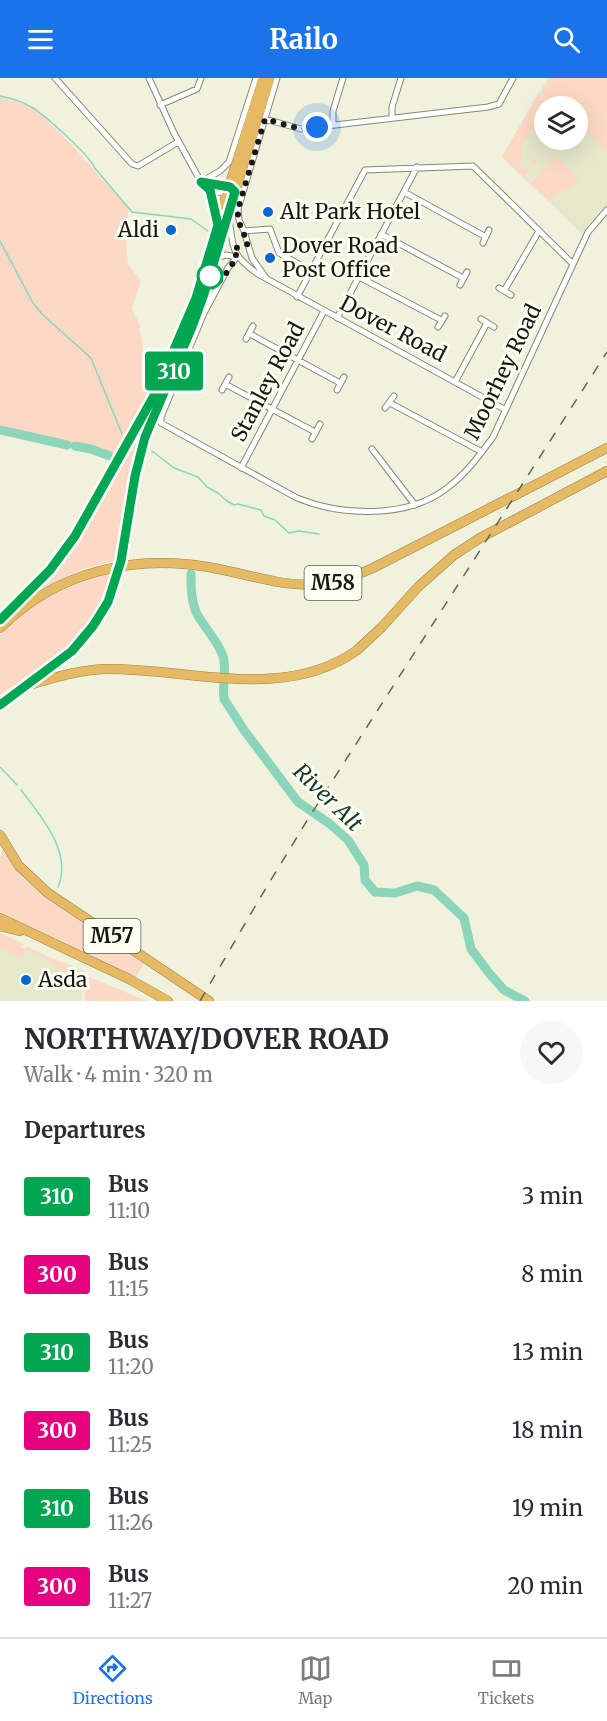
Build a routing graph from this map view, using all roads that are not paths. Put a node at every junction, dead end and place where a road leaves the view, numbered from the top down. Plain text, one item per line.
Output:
1 (55, 78) edge
2 (149, 78) edge
3 (201, 78) edge
4 (256, 78) edge
5 (263, 78) edge
6 (270, 78) edge
7 (277, 78) edge
8 (343, 78) edge
9 (401, 78) edge
10 (513, 78) edge
11 (160, 105) junction
12 (392, 118) junction
13 (265, 119) junction
14 (333, 125) junction
15 (178, 142) junction
16 (417, 167) junction
17 (201, 182) junction
18 (210, 190) junction
19 (231, 191) junction
20 (404, 192) junction
21 (607, 210) edge
22 (229, 213) junction
23 (218, 225) junction
24 (489, 230) dead end
25 (244, 231) junction
26 (539, 231) junction
27 (381, 234) junction
28 (216, 242) junction
29 (248, 244) junction
30 (233, 249) junction
31 (237, 257) junction
32 (215, 258) junction
33 (252, 258) junction
34 (245, 264) junction
35 (573, 264) junction
36 (311, 271) junction
37 (467, 272) dead end
38 (359, 276) junction
39 (463, 278) junction
40 (266, 279) junction
41 (460, 285) dead end
42 (511, 295) dead end
43 (297, 297) junction
44 (324, 311) junction
45 (337, 318) junction
46 (481, 320) dead end
47 (487, 323) junction
48 (253, 326) dead end
49 (438, 327) dead end
50 (494, 327) dead end
51 (299, 360) junction
52 (229, 377) dead end
53 (344, 377) dead end
54 (455, 382) junction
55 (340, 383) junction
56 (337, 390) dead end
57 (394, 396) dead end
58 (390, 403) junction
59 (385, 408) dead end
60 (273, 409) junction
61 (504, 409) junction
62 (320, 424) dead end
63 (315, 432) junction
64 (312, 439) dead end
65 (607, 448) edge
66 (372, 449) dead end
67 (482, 452) junction
68 (241, 468) junction
69 (607, 471) edge
70 (415, 506) junction
71 (0, 620) edge
72 (0, 628) edge
73 (26, 687) junction
74 (1, 704) edge
75 (0, 835) edge
76 (0, 918) edge
77 (0, 926) edge
78 (26, 932) junction
79 (168, 1001) edge
80 (209, 1001) edge

1 - 15 street
2 - 11 street
3 - 11 street
4 - 17 street
5 - 19 highway
6 - 19 highway
7 - 13 street
8 - 14 street
9 - 12 street
10 - 12 street
11 - 15 street
12 - 14 street
13 - 14 street
13 - 25 street
15 - 17 street
16 - 20 street
16 - 26 street
16 - 36 street
17 - 18 street
17 - 19 street
18 - 19 street
18 - 23 street
19 - 22 highway
19 - 23 highway
20 - 24 street
20 - 27 street
21 - 35 street, Moorhey Road
22 - 28 highway
22 - 30 street, Dover Road
23 - 28 highway
25 - 29 street
25 - 36 street
26 - 35 street
26 - 42 street
27 - 38 street
27 - 39 street
28 - 30 street
28 - 32 highway
28 - 71 highway
29 - 30 street
29 - 33 street
30 - 31 street, Dover Road
31 - 32 street
31 - 34 street, Dover Road
31 - 68 street, Moorhey Road
32 - 73 highway, bridge
33 - 34 street
33 - 40 street
34 - 40 street, Dover Road
35 - 61 street, Moorhey Road
36 - 43 street
37 - 39 street
38 - 45 street
38 - 49 street
39 - 41 street
40 - 43 street, Dover Road
43 - 44 street, Dover Road
44 - 45 street, Dover Road
44 - 51 street, Stanley Road
45 - 54 street, Dover Road
46 - 47 street
47 - 50 street
47 - 54 street
48 - 51 street
51 - 55 street
51 - 60 street, Stanley Road
52 - 60 street
53 - 55 street
54 - 61 street, Dover Road
55 - 56 street
57 - 58 street
58 - 59 street
58 - 67 street
60 - 63 street
60 - 68 street, Stanley Road
61 - 67 street, Moorhey Road
62 - 63 street
63 - 64 street
65 - 72 highway, M58
66 - 70 street
67 - 70 street, Moorhey Road
68 - 70 street, Moorhey Road
69 - 73 highway
73 - 74 highway
75 - 80 highway, M57
76 - 78 highway, M57
77 - 78 highway, M57
78 - 79 highway, M57

